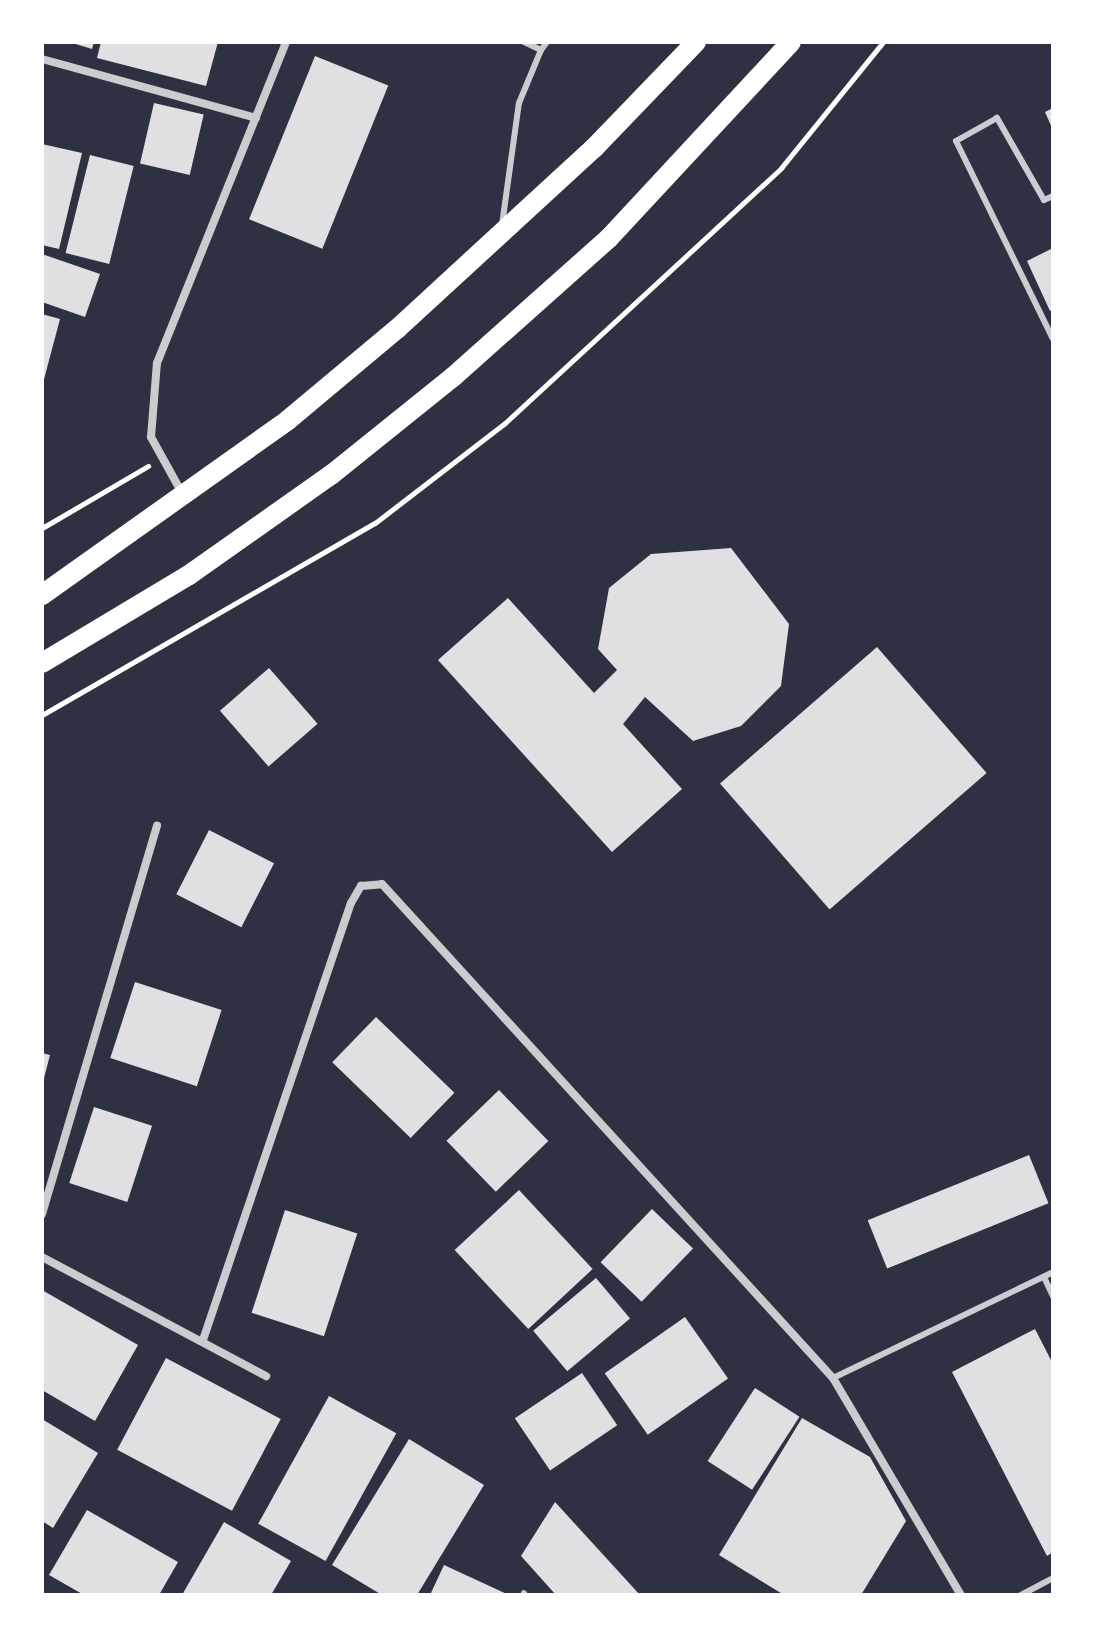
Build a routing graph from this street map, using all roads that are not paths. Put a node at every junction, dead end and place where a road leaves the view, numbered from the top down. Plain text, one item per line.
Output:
1 (286, 42) edge
2 (524, 42) edge
3 (547, 42) edge
4 (696, 42) edge
5 (791, 42) edge
6 (541, 50) junction
7 (42, 59) edge
8 (256, 118) junction
9 (1053, 196) edge
10 (501, 236) junction
11 (1053, 339) edge
12 (185, 497) junction
13 (42, 595) edge
14 (42, 663) edge
15 (157, 826) dead end
16 (42, 1214) edge
17 (42, 1257) edge
18 (1053, 1272) edge
19 (1044, 1277) junction
20 (1053, 1296) edge
21 (203, 1340) junction
22 (266, 1376) dead end
23 (833, 1378) junction
24 (1053, 1578) edge
25 (961, 1595) edge
26 (1021, 1595) edge

1 - 8 street
2 - 6 lane
3 - 6 lane
4 - 10 main road
5 - 14 main road
6 - 10 lane
7 - 8 street
8 - 12 street
9 - 11 lane
10 - 12 main road
12 - 13 main road
15 - 16 street
17 - 21 street
18 - 19 lane
19 - 20 lane
19 - 23 lane
21 - 22 street
21 - 23 street
23 - 25 street
24 - 26 lane

